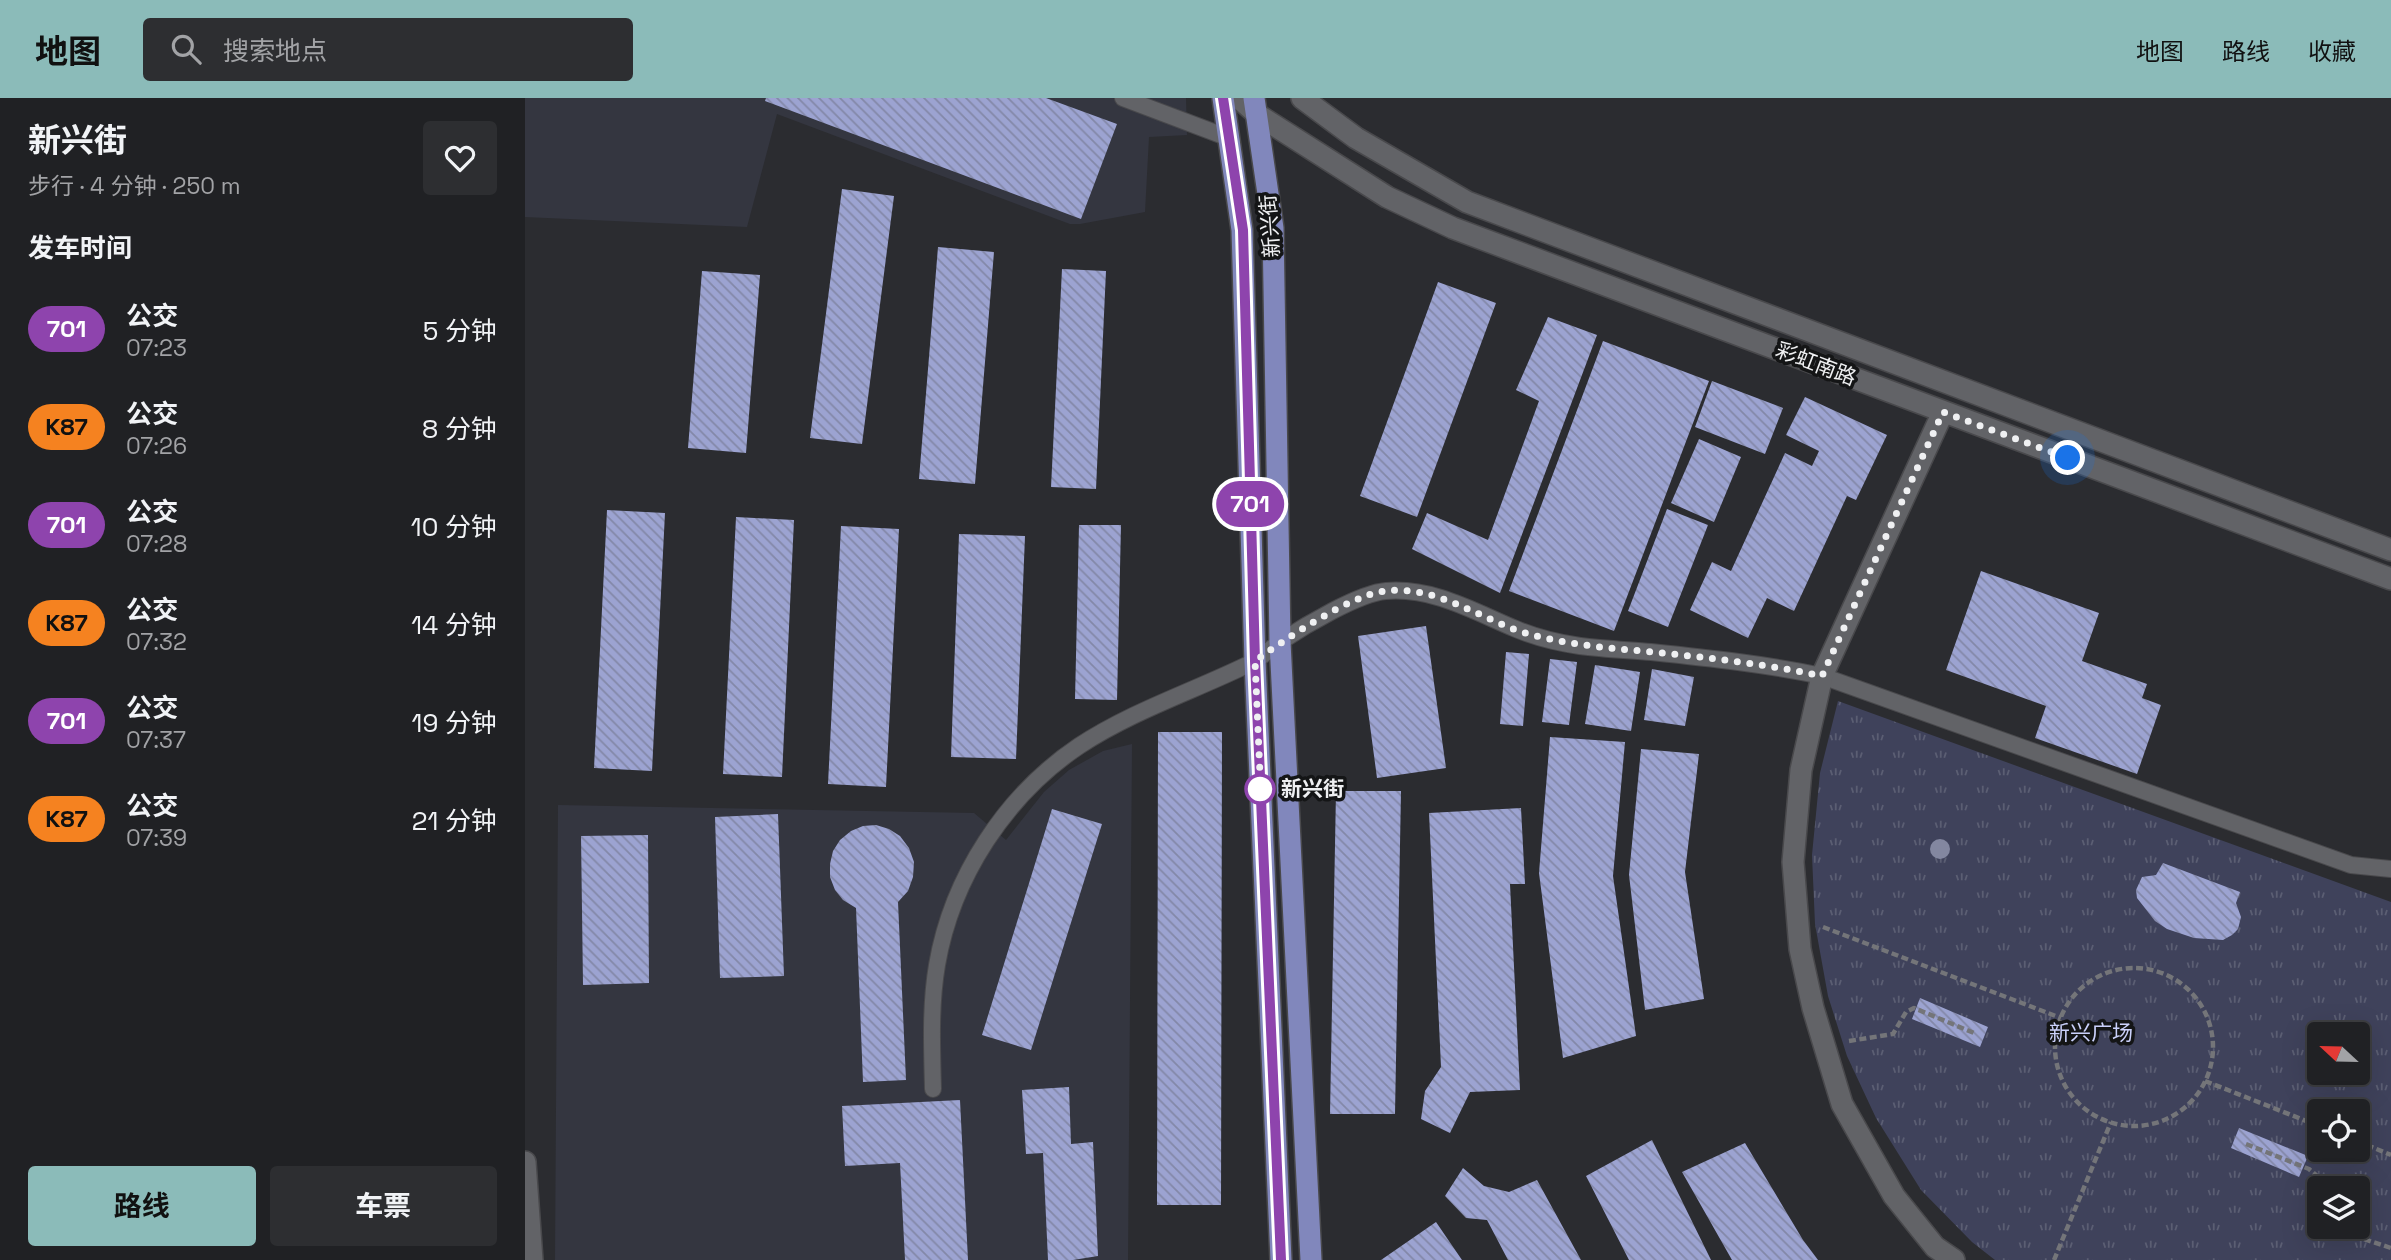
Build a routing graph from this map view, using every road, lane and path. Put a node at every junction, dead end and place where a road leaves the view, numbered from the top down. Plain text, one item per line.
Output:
1 (1123, 98) edge
2 (1223, 98) edge
3 (1239, 98) edge
4 (1301, 98) edge
5 (1256, 107) edge
6 (1229, 138) junction
7 (1943, 412) junction
8 (2391, 550) edge
9 (2391, 579) edge
10 (1280, 642) junction
11 (1255, 661) junction
12 (1822, 676) junction
13 (2391, 869) edge
14 (1815, 924) dead end
15 (2061, 1018) junction
16 (1974, 1033) dead end
17 (1824, 1044) junction
18 (2205, 1081) junction
19 (933, 1089) dead end
20 (2307, 1121) edge
21 (2111, 1122) junction
22 (2246, 1144) dead end
23 (2370, 1146) edge
24 (2391, 1155) edge
25 (525, 1162) edge
26 (2316, 1176) edge
27 (2364, 1239) edge
28 (2391, 1248) edge
29 (532, 1260) edge
30 (1281, 1260) edge
31 (1311, 1260) edge
32 (1954, 1260) edge
33 (2054, 1260) edge

1 - 6 lane
2 - 6 main road, 新兴街
3 - 5 street, 彩虹南路
4 - 8 street, 彩虹南路
5 - 7 street, 彩虹南路
5 - 10 main road, 新兴街
6 - 11 main road, 新兴街
7 - 9 street, 彩虹南路
7 - 12 street
10 - 11 lane
10 - 12 lane
10 - 31 main road, 新兴街
11 - 19 lane
11 - 30 main road, 新兴街
12 - 13 lane
12 - 17 street
14 - 15 path
15 - 18 path
15 - 21 path
16 - 17 path
17 - 32 street
18 - 20 path
18 - 21 path
21 - 33 path
22 - 26 path
23 - 24 path
25 - 29 street
27 - 28 path

